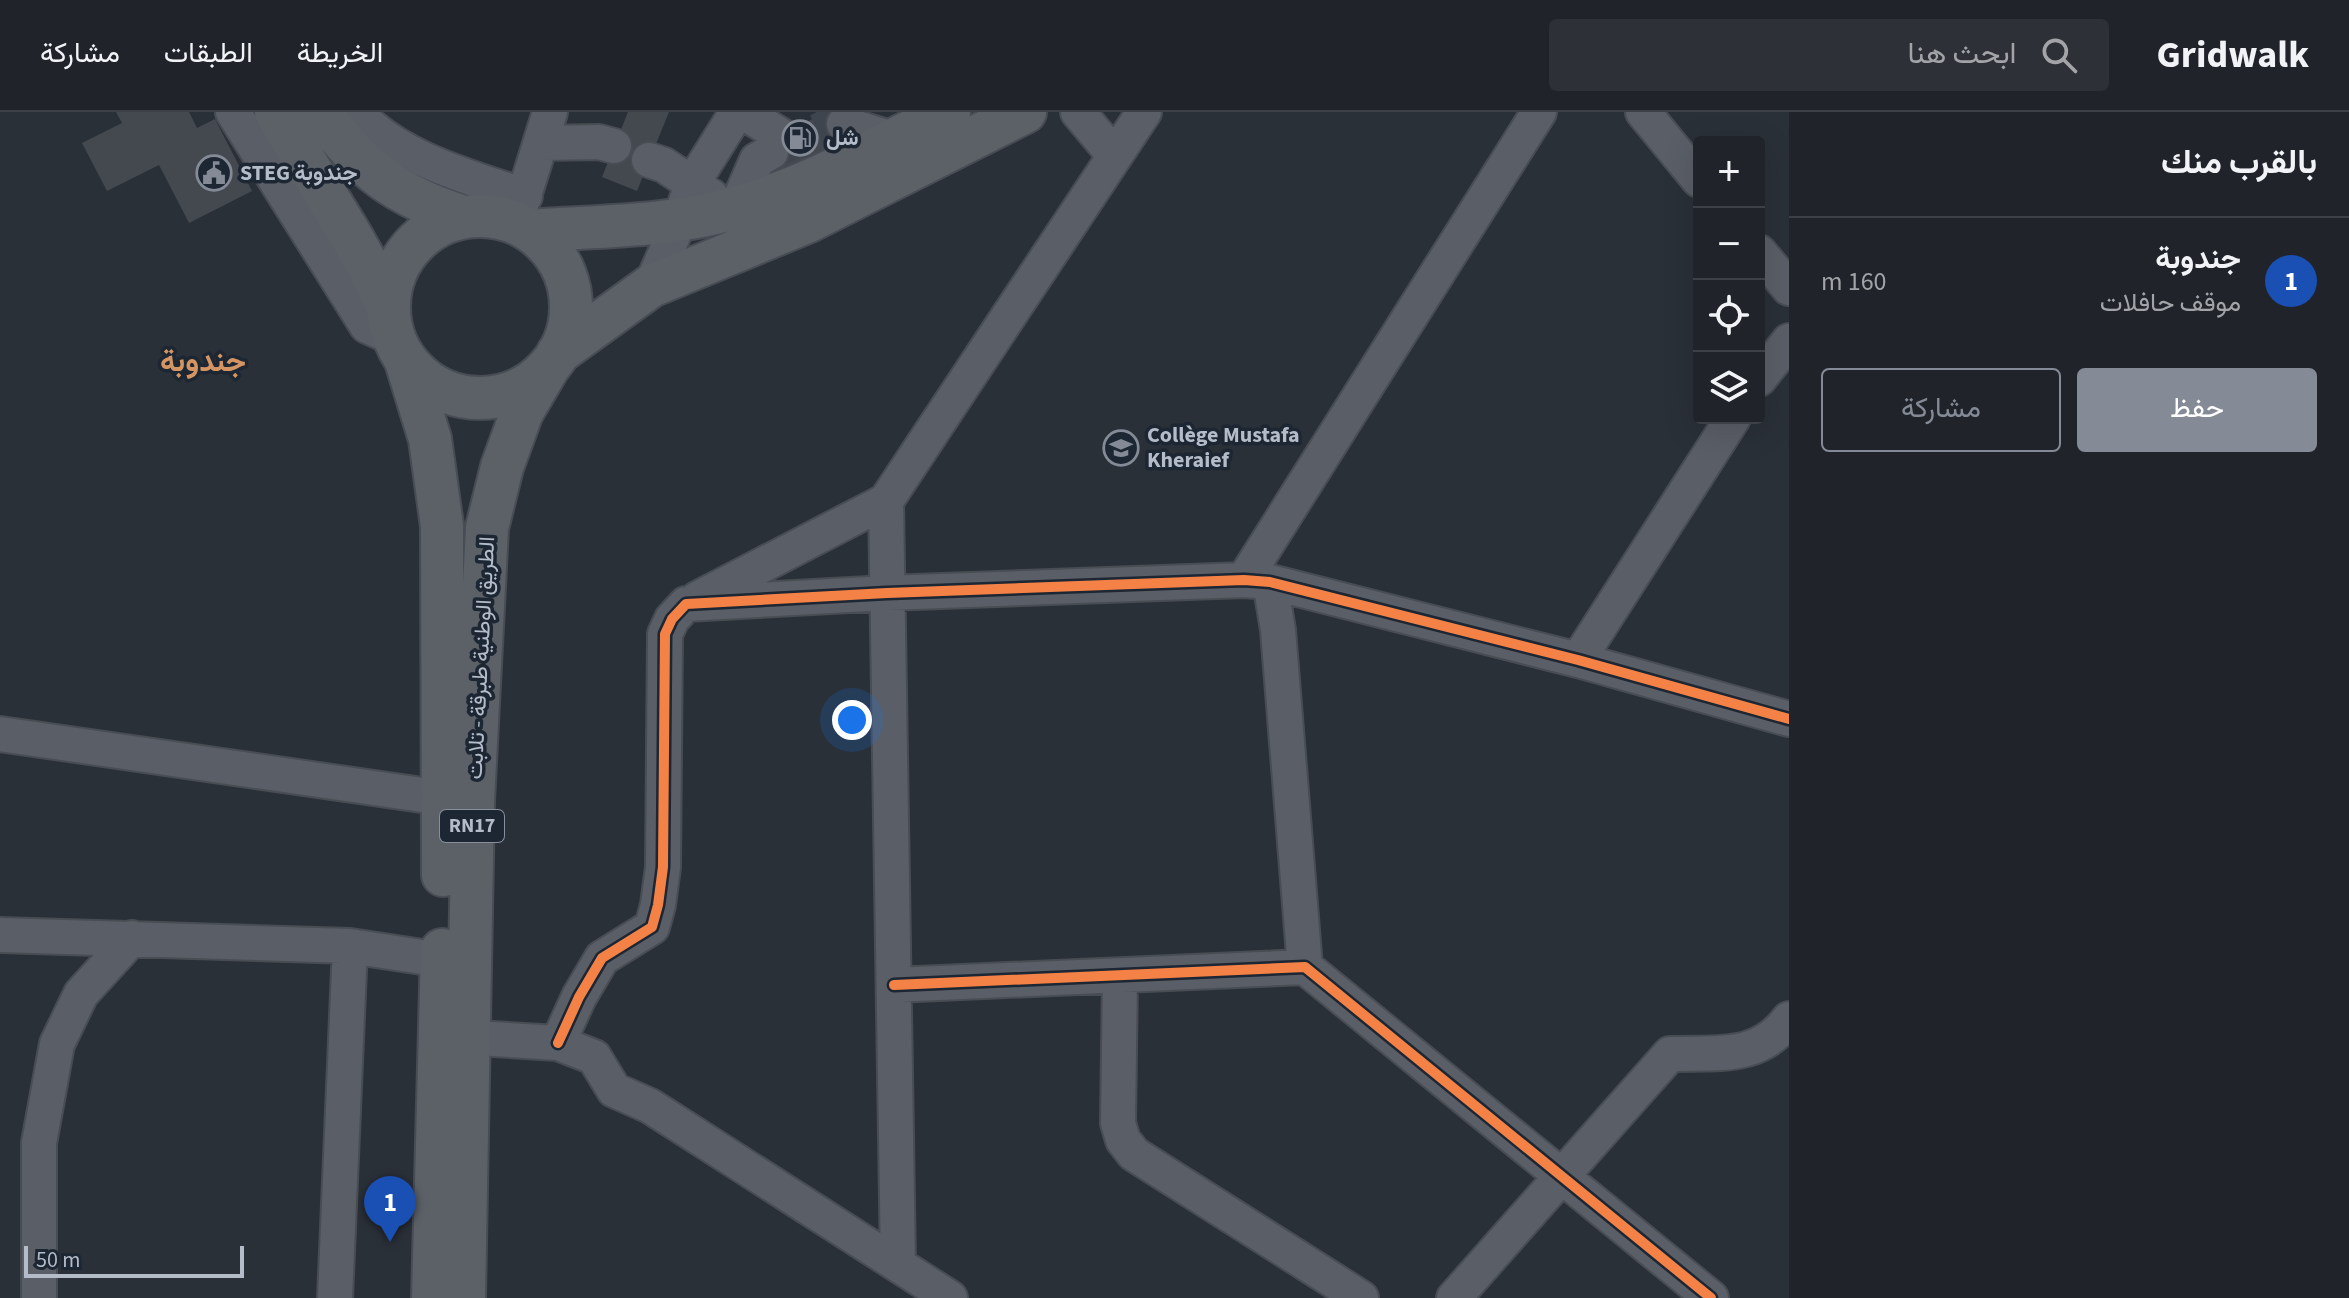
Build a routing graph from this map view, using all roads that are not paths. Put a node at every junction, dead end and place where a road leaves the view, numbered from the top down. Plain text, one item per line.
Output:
1 (233, 112) edge
2 (276, 112) edge
3 (320, 112) edge
4 (356, 112) edge
5 (740, 112) edge
6 (949, 112) edge
7 (1025, 112) edge
8 (1078, 112) edge
9 (1144, 112) edge
10 (1539, 112) edge
11 (1643, 112) edge
12 (844, 124) tunnel mouth
13 (546, 128) edge
14 (614, 146) dead end
15 (901, 154) junction
16 (1115, 156) junction
17 (649, 160) dead end
18 (1693, 173) edge
19 (686, 202) junction
20 (734, 208) junction
21 (524, 216) junction
22 (464, 217) junction
23 (1765, 259) edge
24 (651, 286) junction
25 (1789, 288) edge
26 (396, 337) junction
27 (1789, 341) edge
28 (554, 360) junction
29 (1765, 371) edge
30 (1729, 424) edge
31 (886, 501) junction
32 (442, 526) junction
33 (487, 528) junction
34 (1257, 581) junction
35 (887, 593) junction
36 (686, 604) junction
37 (1578, 660) junction
38 (1789, 719) edge
39 (0, 734) edge
40 (443, 798) junction
41 (0, 935) edge
42 (132, 938) junction
43 (350, 946) junction
44 (455, 963) junction
45 (1305, 967) junction
46 (1120, 977) junction
47 (894, 985) junction
48 (1789, 1019) edge
49 (454, 1037) junction
50 (558, 1043) junction
51 (1562, 1177) junction
52 (898, 1264) junction
53 (39, 1298) edge
54 (335, 1298) edge
55 (433, 1298) edge
56 (464, 1298) edge
57 (950, 1298) edge
58 (1361, 1298) edge
59 (1454, 1298) edge
60 (1711, 1298) edge

1 - 26 street
2 - 26 main road, الطريق الوطنية طبرقة - تلابت / RN17
3 - 22 main road, RN17
4 - 21 street
5 - 19 street
5 - 20 street
6 - 15 main road
7 - 15 main road
8 - 16 street
9 - 16 street
10 - 34 street
11 - 18 street
12 - 15 street
13 - 14 street
13 - 21 street
15 - 20 main road
15 - 24 main road
16 - 31 street
17 - 19 street
19 - 20 main road
19 - 21 main road
19 - 24 street
21 - 22 main road, RN17
21 - 28 main road, RN17
22 - 26 main road, RN17
23 - 25 street
24 - 28 main road
26 - 28 main road, RN17
26 - 32 main road, الطريق الوطنية طبرقة - تلابت / RN17
27 - 29 street
28 - 33 main road, الطريق الوطنية طبرقة - تلابت / RN17
30 - 37 street
31 - 35 street
31 - 36 street
32 - 33 main road
32 - 40 main road, الطريق الوطنية طبرقة - تلابت / RN17
33 - 44 main road, الطريق الوطنية طبرقة - تلابت / RN17
34 - 35 street
34 - 37 street
34 - 45 street
35 - 36 street
35 - 47 street
36 - 50 street
37 - 38 street
39 - 40 street
40 - 44 main road, الطريق الوطنية طبرقة - تلابت / RN17
41 - 42 street
42 - 43 street
42 - 53 street
43 - 44 street
43 - 54 street
44 - 49 main road, الطريق الوطنية طبرقة - تلابت / RN17
45 - 46 street
45 - 51 street
46 - 47 street
46 - 58 street
47 - 52 street
48 - 51 street
49 - 50 street
49 - 55 main road, الطريق الوطنية طبرقة - تلابت / RN17
49 - 56 main road, الطريق الوطنية طبرقة - تلابت / RN17
50 - 52 street
51 - 59 street
51 - 60 street
52 - 57 street

